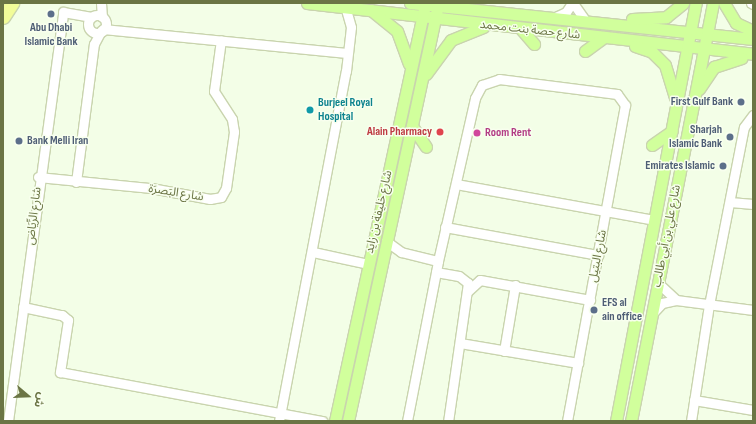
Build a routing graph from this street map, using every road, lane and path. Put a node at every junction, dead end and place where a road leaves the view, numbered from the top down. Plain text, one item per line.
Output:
1 (12, 3) edge
2 (307, 3) edge
3 (410, 3) edge
4 (491, 3) edge
5 (573, 3) edge
6 (683, 3) edge
7 (696, 3) edge
8 (713, 3) edge
9 (724, 3) edge
10 (101, 4) edge
11 (425, 4) edge
12 (438, 4) edge
13 (345, 6) junction
14 (369, 9) junction
15 (511, 12) junction
16 (421, 16) junction
17 (554, 17) junction
18 (3, 18) edge
19 (435, 18) junction
20 (585, 20) junction
21 (97, 23) junction
22 (600, 23) junction
23 (486, 26) junction
24 (521, 30) junction
25 (753, 31) edge
26 (690, 32) junction
27 (707, 34) junction
28 (604, 37) junction
29 (753, 38) edge
30 (221, 40) junction
31 (534, 44) dead end
32 (688, 48) junction
33 (703, 50) junction
34 (585, 51) dead end
35 (347, 53) junction
36 (753, 54) edge
37 (753, 59) edge
38 (410, 70) junction
39 (420, 83) junction
40 (676, 106) junction
41 (753, 115) edge
42 (412, 126) junction
43 (672, 131) junction
44 (652, 145) dead end
45 (685, 146) junction
46 (426, 148) dead end
47 (38, 178) junction
48 (76, 182) junction
49 (456, 184) junction
50 (730, 202) junction
51 (753, 204) edge
52 (607, 212) junction
53 (654, 220) junction
54 (446, 227) junction
55 (386, 241) junction
56 (313, 252) junction
57 (405, 253) junction
58 (598, 255) junction
59 (382, 258) junction
60 (438, 261) junction
61 (368, 264) junction
62 (436, 272) junction
63 (658, 283) junction
64 (515, 285) junction
65 (468, 291) junction
66 (590, 300) junction
67 (676, 300) junction
68 (709, 305) junction
69 (23, 307) junction
70 (753, 310) edge
71 (651, 315) junction
72 (460, 343) junction
73 (504, 351) junction
74 (578, 363) junction
75 (694, 400) junction
76 (753, 410) edge
77 (280, 416) edge
78 (8, 421) edge
79 (322, 421) edge
80 (335, 421) edge
81 (348, 421) edge
82 (407, 421) edge
83 (448, 421) edge
84 (567, 421) edge
85 (616, 421) edge
86 (631, 421) edge
87 (691, 421) edge

1 - 18 highway
2 - 13 main road, شارع حصة بنت محمد
3 - 11 main road, شارع حصة بنت محمد
4 - 15 main road
5 - 17 street
5 - 20 street
6 - 22 main road
7 - 26 main road, شارع علي بن أبي طالب
8 - 27 main road, شارع علي بن أبي طالب
9 - 25 main road
10 - 21 street
11 - 12 main road, شارع حصة بنت محمد
11 - 16 main road, شارع خليفة بن زايد
12 - 15 main road, شارع حصة بنت محمد
12 - 19 main road, شارع خليفة بن زايد
13 - 14 main road, شارع حصة بنت محمد
13 - 35 street
14 - 16 main road, شارع حصة بنت محمد
14 - 38 main road
15 - 17 main road, شارع حصة بنت محمد
16 - 19 main road, شارع حصة بنت محمد
16 - 38 main road, شارع خليفة بن زايد
17 - 20 main road, شارع حصة بنت محمد
19 - 23 main road, شارع حصة بنت محمد
19 - 39 main road, شارع خليفة بن زايد
20 - 22 main road, شارع حصة بنت محمد
21 - 30 street
21 - 47 street, شارع الرِّيَاض
21 - 48 street
22 - 26 main road, شارع حصة بنت محمد
23 - 24 main road, شارع حصة بنت محمد
23 - 39 main road
24 - 28 main road, شارع حصة بنت محمد
24 - 31 main road
26 - 27 main road, شارع حصة بنت محمد
26 - 32 main road, شارع علي بن أبي طالب
27 - 29 main road, شارع حصة بنت محمد
27 - 33 main road, شارع علي بن أبي طالب
28 - 32 main road, شارع حصة بنت محمد
28 - 34 main road
28 - 40 main road
30 - 35 street
30 - 48 street, شارع البَصرَة
32 - 33 main road, شارع حصة بنت محمد
32 - 40 main road, شارع علي بن أبي طالب
33 - 36 main road, شارع حصة بنت محمد
33 - 45 main road, شارع علي بن أبي طالب
35 - 56 street
37 - 45 main road
38 - 61 main road, شارع خليفة بن زايد
39 - 42 main road, شارع خليفة بن زايد
40 - 43 main road, شارع علي بن أبي طالب
41 - 50 street
42 - 46 main road
42 - 55 main road, شارع خليفة بن زايد
43 - 44 main road
43 - 53 main road, شارع علي بن أبي طالب
45 - 63 main road, شارع علي بن أبي طالب
47 - 48 street, شارع البَصرَة
47 - 69 street, شارع الرِّيَاض
49 - 52 street
49 - 52 street, شارع البتيل
49 - 54 street
50 - 51 street
50 - 68 street
52 - 53 street
52 - 58 street, شارع البتيل
53 - 85 main road, شارع علي بن أبي طالب
54 - 58 street
54 - 60 street
55 - 57 street
55 - 59 main road, شارع خليفة بن زايد
56 - 61 street
56 - 77 street
57 - 59 street
57 - 60 street
58 - 66 street, شارع البتيل
59 - 81 main road, شارع خليفة بن زايد
60 - 62 street
61 - 80 main road, شارع خليفة بن زايد
62 - 65 street
62 - 82 street
63 - 67 street
63 - 71 main road, شارع علي بن أبي طالب
64 - 65 street
64 - 66 street
64 - 73 street
65 - 72 street
66 - 74 street, شارع البتيل
67 - 68 street
67 - 71 street
68 - 70 street
68 - 75 street
69 - 77 street
69 - 78 street, شارع الرِّيَاض
71 - 86 main road, شارع علي بن أبي طالب
72 - 73 street
72 - 83 street
73 - 74 street
74 - 84 street, شارع البتيل
75 - 76 street
75 - 87 street
77 - 79 street

